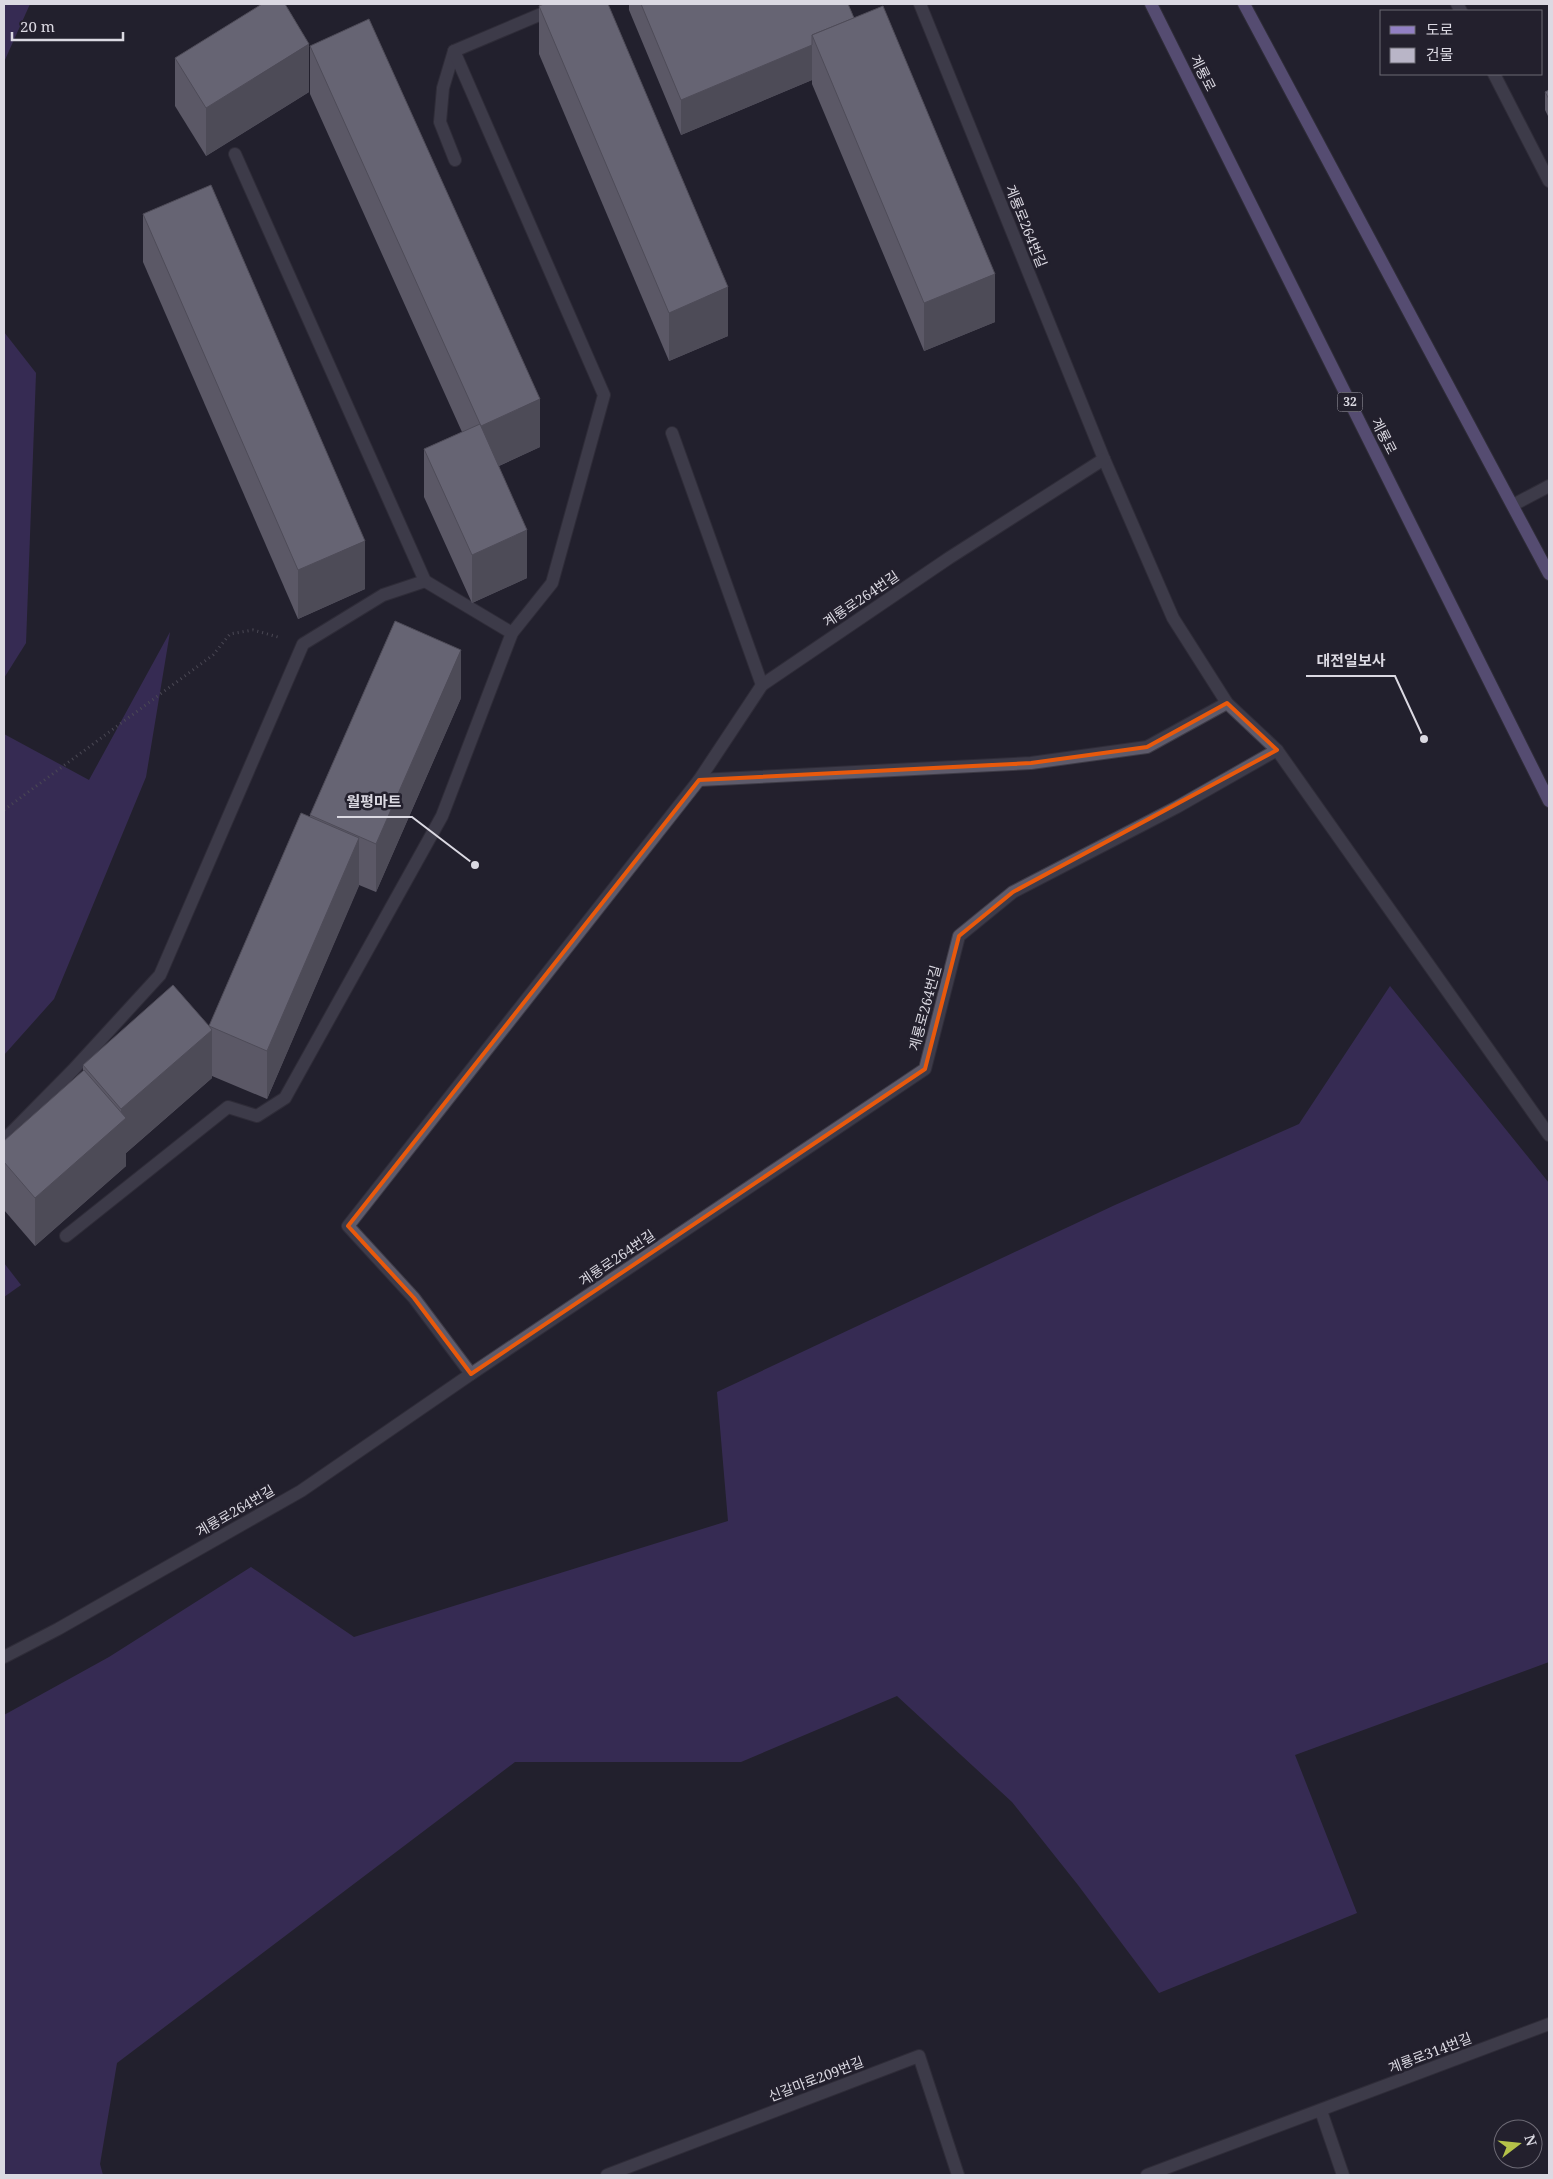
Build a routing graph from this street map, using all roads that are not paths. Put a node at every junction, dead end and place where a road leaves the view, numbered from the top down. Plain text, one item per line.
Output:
1 (564, 4) edge
2 (920, 4) edge
3 (1151, 4) edge
4 (1244, 4) edge
5 (454, 51) junction
6 (1495, 75) edge
7 (235, 154) dead end
8 (455, 160) dead end
9 (1549, 181) edge
10 (672, 433) dead end
11 (1104, 459) junction
12 (1549, 486) edge
13 (1513, 505) junction
14 (1549, 574) edge
15 (425, 581) junction
16 (512, 633) junction
17 (762, 685) junction
18 (1227, 703) junction
19 (1277, 750) junction
20 (699, 780) junction
21 (1549, 801) edge
22 (1549, 1135) edge
23 (4, 1140) edge
24 (66, 1236) dead end
25 (471, 1374) junction
26 (4, 1657) edge
27 (1549, 2024) edge
28 (1320, 2111) junction
29 (1164, 2172) edge
30 (607, 2175) edge
31 (958, 2175) edge
32 (1147, 2175) edge
33 (1343, 2175) edge

1 - 5 street
2 - 11 street, 계룡로264번길
3 - 21 main road, 계룡로 / 32
4 - 13 main road
5 - 8 street
5 - 16 street
6 - 9 street
7 - 15 street
10 - 17 street
11 - 17 street, 계룡로264번길
11 - 18 street, 계룡로264번길
12 - 13 street
13 - 14 main road
15 - 16 street
15 - 23 street
16 - 24 street
17 - 20 street, 계룡로264번길
18 - 19 street, 계룡로264번길
18 - 20 street
19 - 22 street
19 - 25 street, 계룡로264번길
20 - 25 street, 계룡로264번길
25 - 26 street, 계룡로264번길
27 - 28 street, 계룡로314번길
28 - 29 street, 계룡로314번길
28 - 33 street
29 - 32 street, 계룡로314번길
30 - 31 street, 신갈마로209번길

